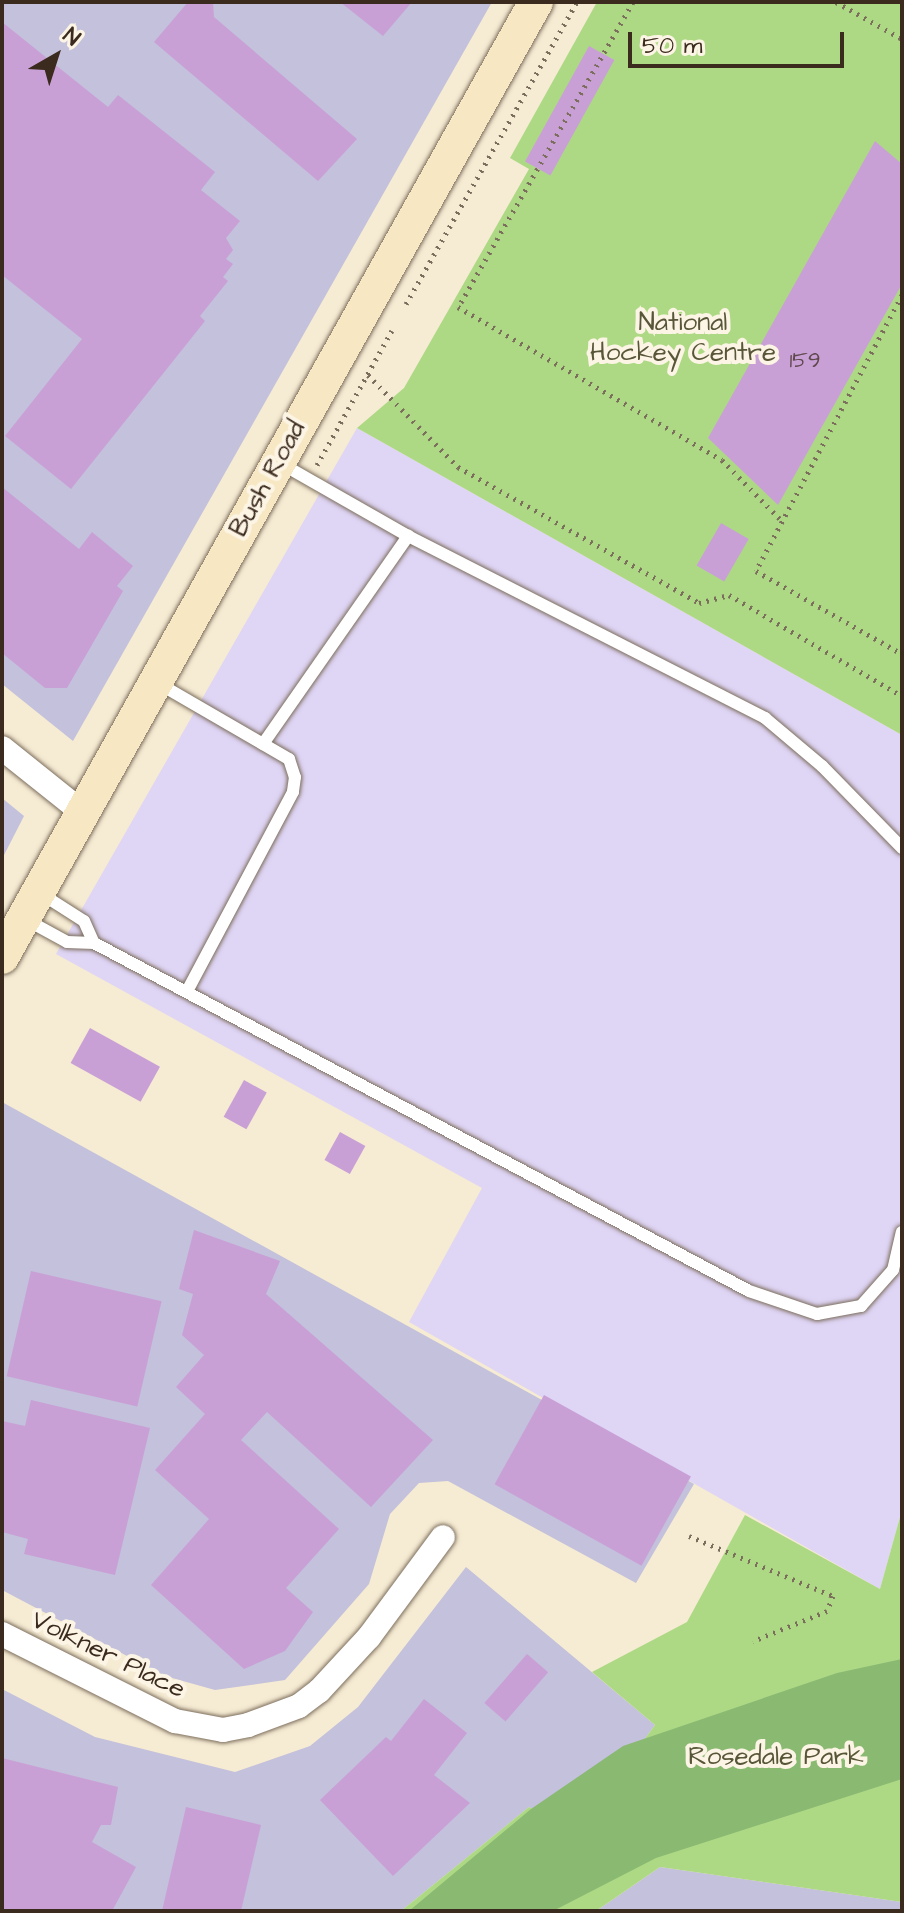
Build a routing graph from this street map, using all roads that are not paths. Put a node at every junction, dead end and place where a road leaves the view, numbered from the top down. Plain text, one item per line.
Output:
1 (536, 2) edge
2 (278, 461) junction
3 (408, 536) junction
4 (154, 681) junction
5 (263, 744) junction
6 (2, 748) edge
7 (81, 811) junction
8 (902, 848) edge
9 (30, 905) junction
10 (94, 943) junction
11 (2, 957) edge
12 (187, 991) junction
13 (902, 1232) edge
14 (443, 1537) dead end
15 (2, 1634) edge

1 - 2 main road, Bush Road
2 - 3 lane
2 - 4 main road, Bush Road
3 - 5 lane
3 - 8 lane
4 - 5 lane
4 - 7 main road, Bush Road
5 - 12 lane
6 - 7 street
7 - 9 main road, Bush Road
9 - 10 lane
9 - 10 lane
9 - 11 main road, Bush Road
10 - 12 lane
12 - 13 lane
14 - 15 street, Volkner Place

